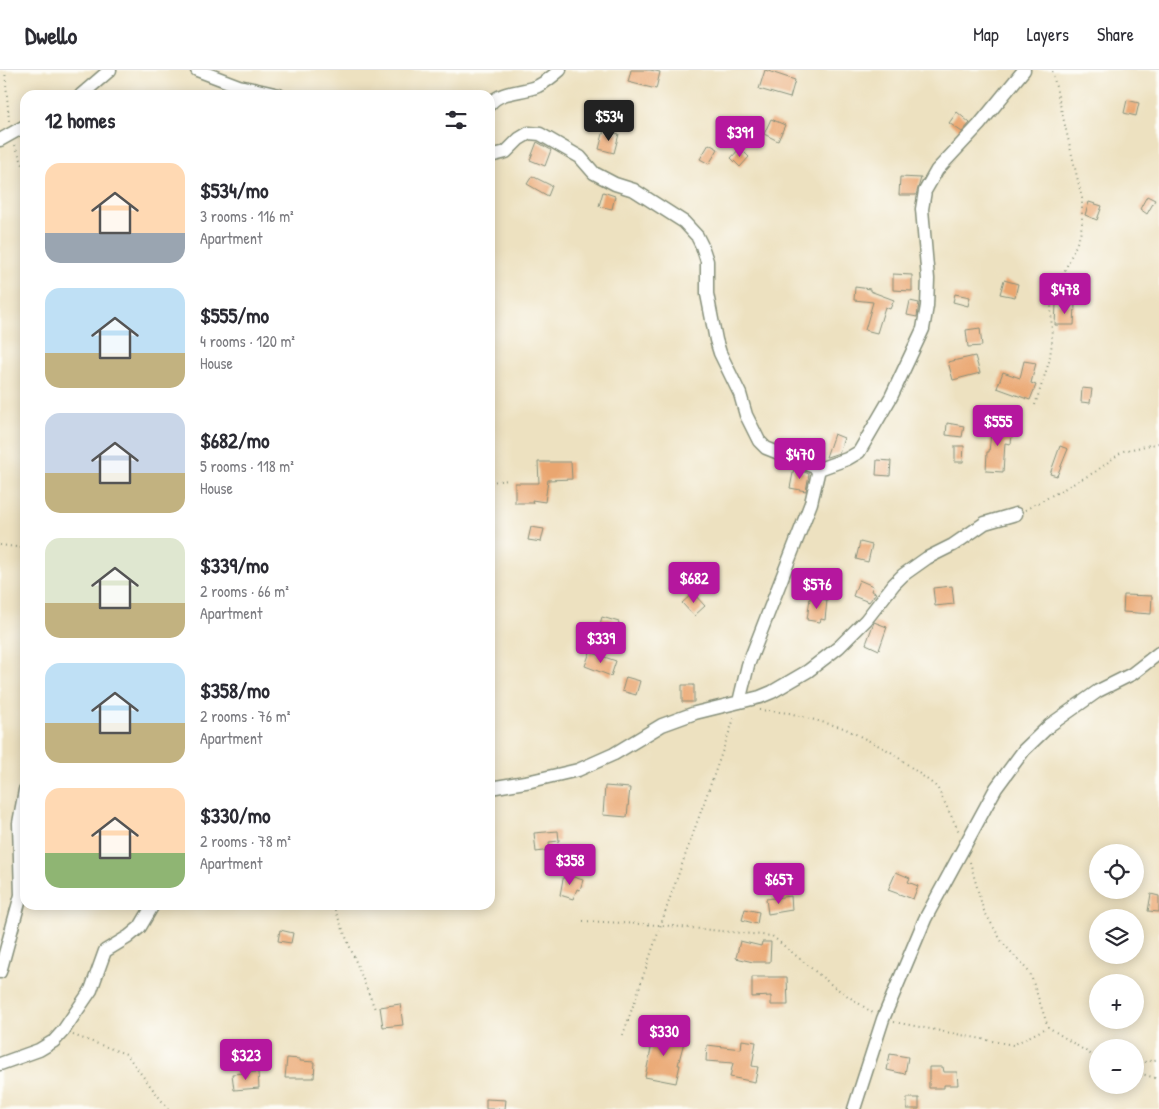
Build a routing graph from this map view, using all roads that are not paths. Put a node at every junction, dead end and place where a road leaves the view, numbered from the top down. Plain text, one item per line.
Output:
1 (110, 70) edge
2 (197, 70) edge
3 (560, 70) edge
4 (1024, 70) edge
5 (87, 90) edge
6 (257, 90) edge
7 (495, 100) edge
8 (20, 129) edge
9 (0, 140) edge
10 (495, 155) edge
11 (819, 468) junction
12 (1016, 514) road end
13 (1159, 653) edge
14 (740, 702) junction
15 (495, 787) edge
16 (20, 814) edge
17 (20, 871) edge
18 (20, 899) edge
19 (150, 910) edge
20 (0, 972) edge
21 (0, 1064) edge
22 (854, 1109) edge

1 - 5 street
2 - 6 street
3 - 7 street
4 - 11 street
8 - 9 street
10 - 11 street
11 - 14 street
12 - 14 street
13 - 22 street
14 - 15 street
16 - 17 street
18 - 20 street
19 - 21 street

